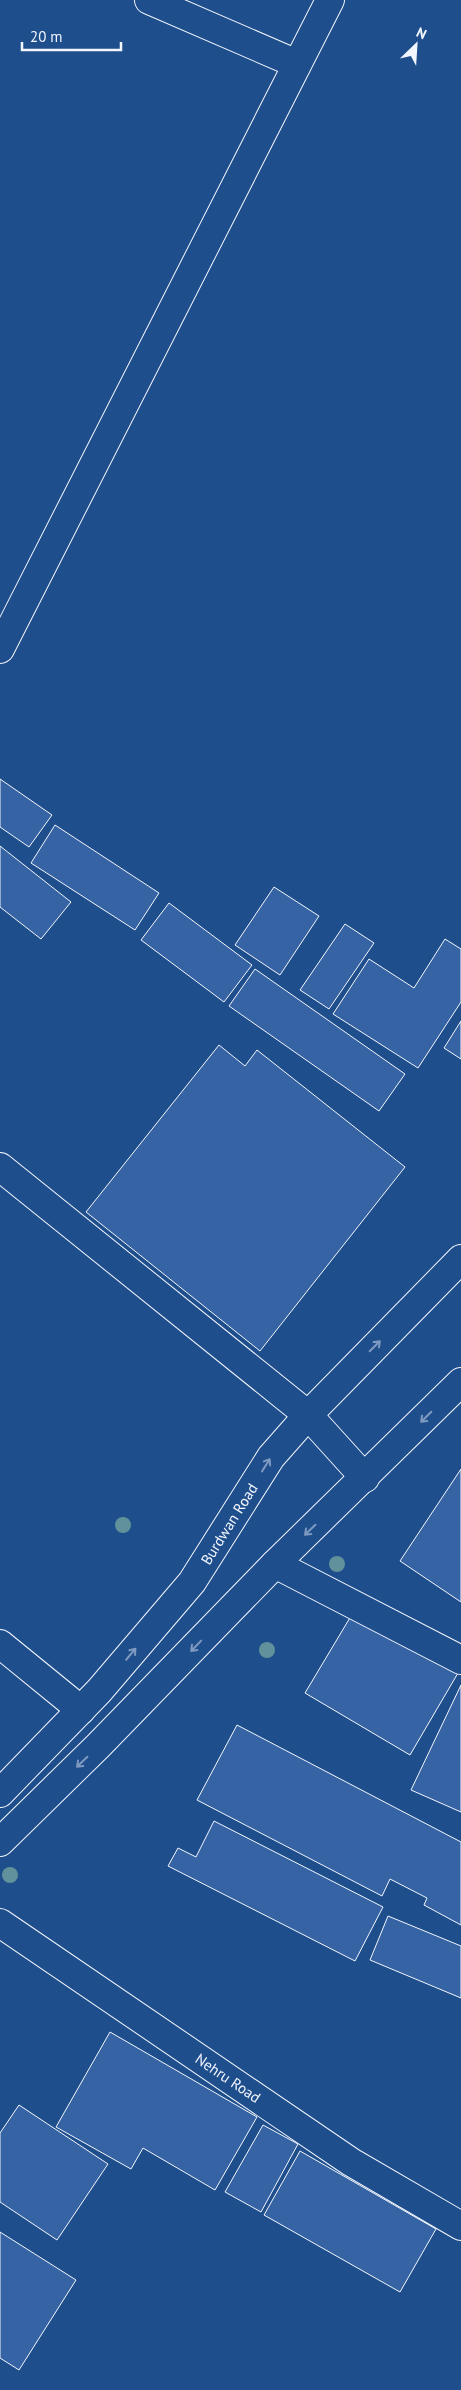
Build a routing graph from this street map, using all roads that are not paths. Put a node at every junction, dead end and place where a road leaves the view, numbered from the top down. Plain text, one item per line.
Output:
1 (149, 0) edge
2 (330, 0) edge
3 (298, 64) junction
4 (0, 649) edge
5 (0, 1167) edge
6 (461, 1259) edge
7 (461, 1382) edge
8 (308, 1415) junction
9 (365, 1478) junction
10 (275, 1564) junction
11 (0, 1644) edge
12 (461, 1660) edge
13 (81, 1710) junction
14 (0, 1793) edge
15 (0, 1842) edge
16 (0, 1923) edge
17 (461, 2226) edge

1 - 3 street
2 - 3 street
3 - 4 street
5 - 8 street
8 -> 6 street, Burdwan Road
7 -> 9 street
8 - 9 street
13 -> 8 street, Burdwan Road
9 -> 10 street
10 - 12 street
10 -> 15 street
11 - 13 street
13 - 14 street, Burdwan Road
16 - 17 street, Nehru Road

